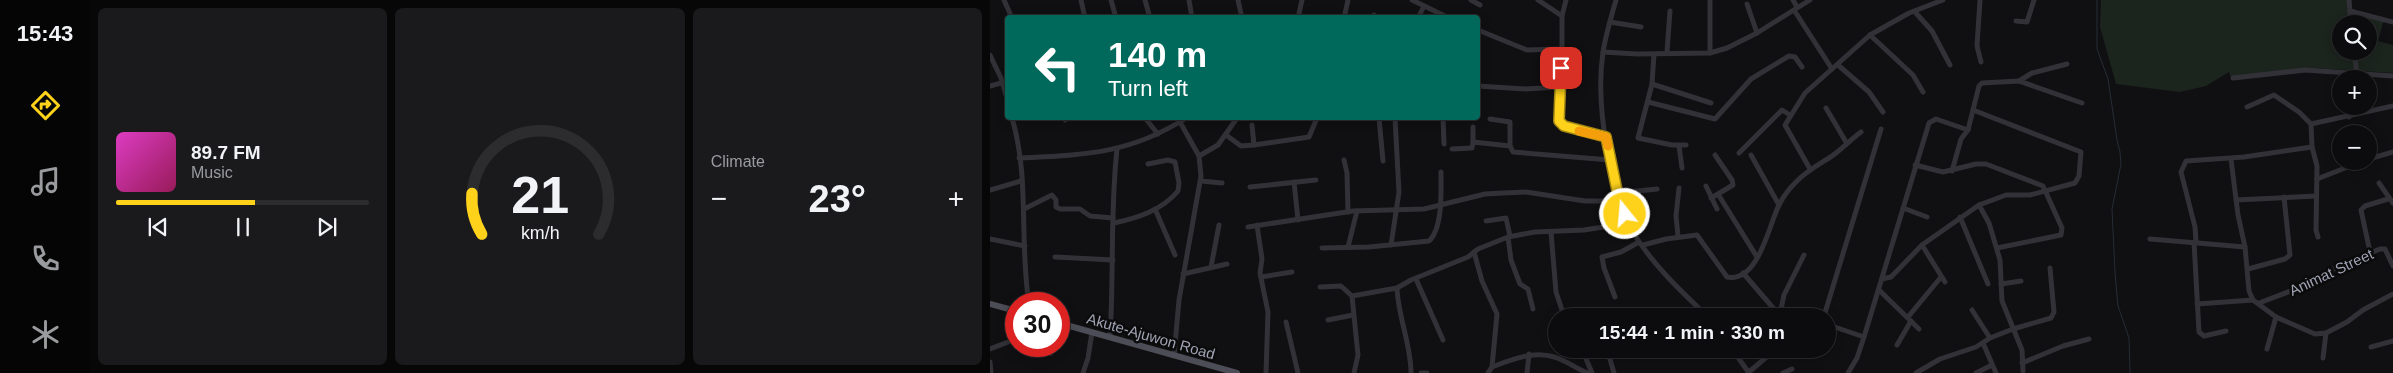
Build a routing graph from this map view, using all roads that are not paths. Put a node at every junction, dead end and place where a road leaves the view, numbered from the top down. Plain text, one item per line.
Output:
1 (1004, 0) edge
2 (1081, 0) edge
3 (1111, 0) edge
4 (1145, 0) edge
5 (1189, 0) edge
6 (1238, 0) edge
7 (1302, 0) edge
8 (1348, 0) edge
9 (1412, 0) edge
10 (1471, 0) edge
11 (1538, 0) edge
12 (1566, 0) edge
13 (1616, 0) edge
14 (1710, 0) edge
15 (1792, 0) edge
16 (1810, 0) edge
17 (1943, 0) edge
18 (1980, 0) edge
19 (2034, 0) edge
20 (2349, 0) edge
21 (1747, 4) dead end
22 (1480, 5) dead end
23 (1424, 6) junction
24 (1796, 8) junction
25 (1670, 11) dead end
26 (2350, 11) junction
27 (1915, 12) junction
28 (1011, 15) edge
29 (1084, 15) edge
30 (1115, 15) edge
31 (1149, 15) edge
32 (1192, 15) edge
33 (1241, 15) edge
34 (1299, 15) edge
35 (1345, 15) edge
36 (1420, 15) edge
37 (1443, 15) edge
38 (2350, 15) edge
39 (1562, 16) junction
40 (1610, 22) junction
41 (2016, 22) dead end
42 (2393, 22) edge
43 (1641, 27) dead end
44 (1480, 31) edge
45 (1757, 33) junction
46 (1870, 35) junction
47 (1561, 49) junction
48 (1603, 52) junction
49 (1667, 52) junction
50 (1710, 53) junction
51 (1654, 54) junction
52 (990, 55) edge
53 (1981, 62) dead end
54 (2067, 64) dead end
55 (1838, 65) junction
56 (1950, 65) dead end
57 (1802, 67) dead end
58 (1832, 69) junction
59 (2332, 73) edge
60 (2377, 76) edge
61 (2393, 76) edge
62 (2233, 78) dead end
63 (2019, 81) junction
64 (1005, 82) edge
65 (1652, 84) junction
66 (990, 86) edge
67 (1480, 86) edge
68 (1562, 87) junction
69 (1923, 92) dead end
70 (1648, 102) junction
71 (1711, 103) dead end
72 (2082, 104) dead end
73 (2393, 106) edge
74 (2247, 107) dead end
75 (1826, 108) dead end
76 (1973, 110) junction
77 (1883, 112) dead end
78 (1790, 115) junction
79 (2348, 117) joint
80 (1490, 119) dead end
81 (1013, 120) edge
82 (1147, 120) edge
83 (1183, 120) edge
84 (1235, 120) edge
85 (1316, 120) edge
86 (1379, 120) edge
87 (1395, 120) edge
88 (1443, 120) edge
89 (1180, 122) junction
90 (2311, 124) junction
91 (1252, 125) dead end
92 (1473, 126) dead end
93 (1881, 129) dead end
94 (1968, 130) junction
95 (1861, 132) dead end
96 (1158, 134) junction
97 (1226, 135) junction
98 (1606, 137) junction
99 (1473, 142) junction
100 (1846, 142) junction
101 (1444, 144) dead end
102 (1254, 145) junction
103 (1686, 145) dead end
104 (1510, 146) junction
105 (1678, 146) junction
106 (2312, 147) junction
107 (1117, 149) junction
108 (1452, 149) dead end
109 (2393, 152) edge
110 (1739, 153) dead end
111 (1715, 155) dead end
112 (1751, 155) dead end
113 (1198, 156) junction
114 (2377, 157) edge
115 (1020, 158) junction
116 (2232, 158) junction
117 (1344, 160) dead end
118 (1610, 160) junction
119 (1383, 161) dead end
120 (1148, 164) dead end
121 (1915, 165) junction
122 (1682, 168) dead end
123 (1810, 169) junction
124 (1952, 170) junction
125 (2341, 170) edge
126 (1441, 172) dead end
127 (1316, 180) dead end
128 (2317, 180) junction
129 (1021, 181) junction
130 (1201, 181) junction
131 (1294, 182) junction
132 (1222, 183) dead end
133 (2379, 183) dead end
134 (1706, 186) dead end
135 (1250, 187) dead end
136 (1679, 188) dead end
137 (1656, 189) dead end
138 (990, 190) edge
139 (2044, 190) junction
140 (1618, 193) junction
141 (1718, 194) junction
142 (2316, 196) junction
143 (2284, 197) junction
144 (1711, 198) junction
145 (2388, 198) junction
146 (1619, 200) junction
147 (2236, 200) junction
148 (2393, 203) edge
149 (1779, 205) junction
150 (1979, 205) junction
151 (1440, 206) junction
152 (1903, 208) junction
153 (1024, 209) junction
154 (1155, 209) junction
155 (1716, 209) dead end
156 (1397, 210) junction
157 (1357, 211) junction
158 (1348, 212) junction
159 (1960, 217) junction
160 (1927, 218) dead end
161 (1298, 220) junction
162 (1486, 220) dead end
163 (1114, 221) junction
164 (1629, 223) junction
165 (1219, 225) dead end
166 (1257, 225) junction
167 (1248, 227) dead end
168 (1551, 232) junction
169 (1509, 236) junction
170 (1678, 236) junction
171 (2318, 237) dead end
172 (2150, 239) dead end
173 (990, 240) edge
174 (2195, 242) junction
175 (1641, 243) junction
176 (1391, 245) junction
177 (1922, 245) junction
178 (1024, 246) junction
179 (2245, 247) junction
180 (1322, 248) dead end
181 (1348, 248) junction
182 (1996, 248) junction
183 (1474, 252) junction
184 (2370, 252) junction
185 (1175, 255) dead end
186 (1804, 255) dead end
187 (1055, 257) dead end
188 (1758, 257) junction
189 (1114, 260) junction
190 (1227, 264) dead end
191 (2393, 266) edge
192 (1211, 267) junction
193 (2050, 268) dead end
194 (2248, 269) junction
195 (1292, 272) dead end
196 (1743, 273) junction
197 (1183, 274) junction
198 (1261, 277) junction
199 (1941, 277) junction
200 (1882, 279) junction
201 (1416, 280) junction
202 (2021, 281) dead end
203 (1945, 282) dead end
204 (1988, 284) dead end
205 (2001, 284) junction
206 (1320, 287) dead end
207 (1397, 288) junction
208 (1878, 290) junction
209 (1028, 292) edge
210 (2393, 294) edge
211 (1352, 296) junction
212 (1615, 296) dead end
213 (2252, 300) junction
214 (2259, 303) junction
215 (990, 304) edge
216 (2196, 304) junction
217 (1005, 308) edge
218 (1561, 308) edge
219 (1699, 308) edge
220 (1773, 308) edge
221 (1780, 308) edge
222 (1826, 308) edge
223 (1533, 309) dead end
224 (1972, 310) dead end
225 (1353, 315) junction
226 (2276, 317) junction
227 (1909, 319) junction
228 (1328, 320) dead end
229 (1286, 322) dead end
230 (1070, 326) edge
231 (1836, 327) edge
232 (1919, 328) dead end
233 (2013, 329) junction
234 (2226, 331) dead end
235 (1092, 332) junction
236 (2326, 333) junction
237 (1110, 337) junction
238 (1864, 337) junction
239 (1990, 338) junction
240 (2089, 339) dead end
241 (1443, 340) dead end
242 (2393, 342) edge
243 (1005, 343) edge
244 (1983, 343) junction
245 (1897, 345) dead end
246 (2371, 347) dead end
247 (990, 349) edge
248 (2267, 349) dead end
249 (1529, 354) junction
250 (1174, 356) junction
251 (1585, 358) edge
252 (1610, 358) edge
253 (1738, 358) edge
254 (1766, 358) edge
255 (2323, 358) dead end
256 (990, 362) edge
257 (2022, 363) junction
258 (1992, 365) junction
259 (1492, 366) junction
260 (1792, 369) dead end
261 (2023, 371) dead end
262 (1226, 372) edge
263 (1422, 372) edge
264 (1850, 372) edge
265 (992, 373) edge
266 (1083, 373) edge
267 (1237, 373) edge
268 (1266, 373) edge
269 (1298, 373) edge
270 (1354, 373) edge
271 (1411, 373) edge
272 (1427, 373) edge
273 (1488, 373) edge
274 (1527, 373) edge
275 (1590, 373) edge
276 (1614, 373) edge
277 (1749, 373) edge
278 (1783, 373) edge
279 (1916, 373) edge
280 (1976, 373) edge
281 (1996, 373) edge

1 - 28 street
2 - 29 street
3 - 30 street
4 - 31 street
5 - 32 street
6 - 33 street
7 - 34 street
8 - 35 street
9 - 23 street
10 - 22 street
11 - 39 street
12 - 39 street
13 - 40 street
14 - 50 street
15 - 24 street
16 - 24 street
17 - 27 street
18 - 53 street
19 - 41 street
20 - 26 street
21 - 45 street
23 - 36 street
23 - 37 street
24 - 45 street
24 - 58 street
25 - 49 street
26 - 38 street
26 - 42 street
27 - 46 street
27 - 56 street
39 - 47 street
40 - 43 street
40 - 48 street
44 - 47 street
45 - 50 street
46 - 55 street
46 - 69 street
47 - 68 street
48 - 51 street
48 - 98 street
49 - 50 street
49 - 51 street
51 - 65 street
52 - 64 street
54 - 63 street
55 - 58 street
55 - 77 street
57 - 70 street
58 - 78 street
59 - 62 street
60 - 61 street
63 - 72 street
63 - 76 street
64 - 66 street
65 - 70 street
65 - 71 street
67 - 68 street
68 - 98 street
70 - 105 street
73 - 79 street
74 - 90 street
75 - 100 street
76 - 94 street
76 - 139 street
78 - 110 street
78 - 123 street
79 - 90 street
80 - 104 street
81 - 115 street
82 - 96 street
83 - 89 street
84 - 97 street
85 - 102 street
86 - 119 street
87 - 156 street
88 - 101 street
89 - 96 street
89 - 113 street
90 - 106 street
91 - 102 street
92 - 99 street
93 - 222 street
94 - 121 street
94 - 124 street
95 - 100 street
96 - 107 street
97 - 102 street
97 - 113 street
98 - 118 street
99 - 104 street
99 - 108 street
100 - 123 street
103 - 105 street
104 - 118 street
105 - 122 street
106 - 116 street
106 - 128 street
107 - 115 street
107 - 163 street
109 - 114 street
111 - 141 street
112 - 149 street
113 - 130 street
115 - 129 street
116 - 147 street
116 - 174 street
117 - 158 street
118 - 140 street
120 - 154 street
121 - 124 street
121 - 152 street
123 - 149 street
124 - 139 street
125 - 128 street
126 - 151 street
127 - 131 street
128 - 142 street
129 - 138 street
129 - 153 street
130 - 132 street
130 - 197 street
131 - 135 street
131 - 161 street
133 - 145 street
134 - 144 street
136 - 170 street
137 - 140 street
139 - 150 street
139 - 182 street
140 - 146 street
141 - 144 street
141 - 188 street
142 - 143 street
142 - 171 street
143 - 147 street
143 - 194 street
144 - 155 street
145 - 148 street
145 - 184 street
146 - 151 street
146 - 164 street
147 - 179 street
149 - 188 street
150 - 159 street
150 - 182 street
151 - 156 street
151 - 176 street
152 - 160 street
152 - 200 street
153 - 163 street
153 - 178 street
154 - 163 street
154 - 185 street
156 - 157 street
156 - 176 street
157 - 158 street
157 - 181 street
158 - 161 street
159 - 177 street
159 - 204 street
161 - 166 street
162 - 169 street
163 - 189 street
164 - 168 street
164 - 175 street
165 - 192 street
166 - 167 street
166 - 198 street
168 - 169 street
168 - 218 street
169 - 183 street
169 - 223 street
170 - 175 street
170 - 196 street
172 - 174 street
173 - 178 street
174 - 179 street
174 - 216 street
175 - 212 street
175 - 219 street
176 - 181 street
177 - 199 street
177 - 200 street
178 - 209 street
179 - 194 street
180 - 181 street
182 - 205 street
183 - 201 street
183 - 259 street
184 - 191 street, Animat Street
184 - 214 street, Animat Street
186 - 221 street
187 - 189 street
188 - 196 street
189 - 237 street
190 - 192 street
192 - 197 street
193 - 233 street
194 - 213 street
195 - 198 street
196 - 220 street
197 - 250 street
198 - 268 street
199 - 203 street
199 - 227 street
200 - 208 street
201 - 207 street
201 - 241 street
202 - 205 street
205 - 233 street
206 - 211 street
207 - 211 street
207 - 271 street
208 - 227 street
208 - 238 street
210 - 236 street
211 - 225 street
213 - 214 street
213 - 216 street
214 - 226 street
215 - 217 main road
216 - 234 street
224 - 239 street
225 - 228 street
225 - 270 street
226 - 236 street
226 - 248 street
227 - 232 street
227 - 245 street
229 - 269 street
230 - 235 main road, Akute-Ajuwon Road
231 - 238 street
233 - 239 street
233 - 257 street
235 - 237 main road, Akute-Ajuwon Road
235 - 266 street
236 - 255 street
237 - 250 main road, Akute-Ajuwon Road
238 - 264 street
239 - 244 street
240 - 257 street
242 - 246 street
243 - 247 street
244 - 258 street
244 - 279 street
249 - 259 street
249 - 274 street
249 - 275 street
250 - 262 main road, Akute-Ajuwon Road
251 - 275 street
252 - 276 street
253 - 277 street
254 - 277 street
256 - 265 street
257 - 261 street
258 - 280 street
258 - 281 street
259 - 273 street
260 - 278 street
262 - 267 main road, Akute-Ajuwon Road
263 - 272 street

